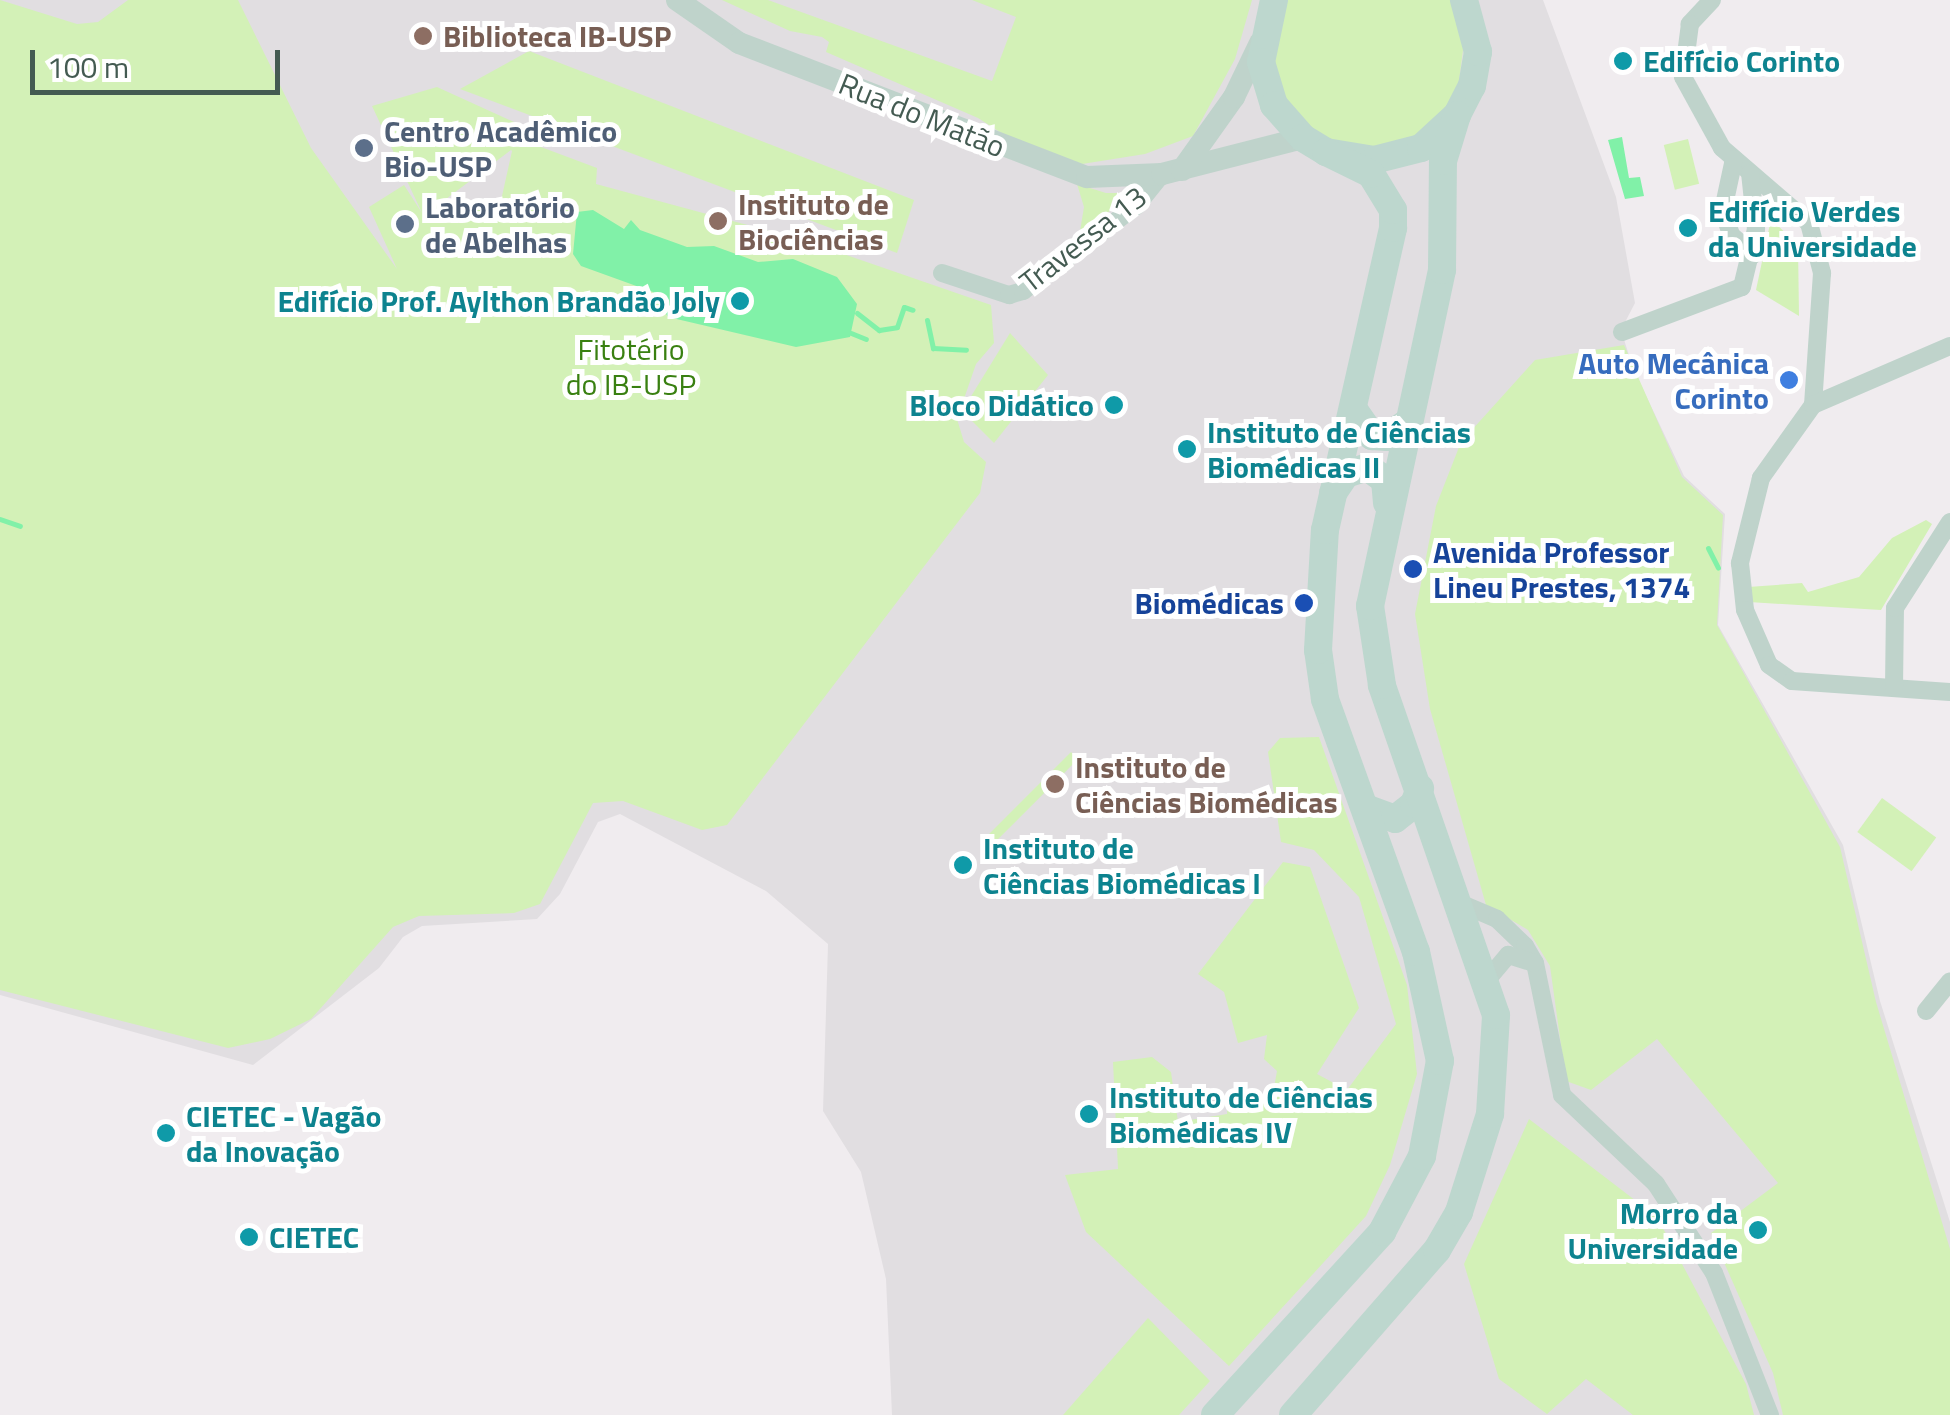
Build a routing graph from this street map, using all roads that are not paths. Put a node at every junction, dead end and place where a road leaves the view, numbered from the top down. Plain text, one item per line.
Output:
1 (677, 0) edge
2 (1464, 0) edge
3 (1712, 0) edge
4 (1273, 1) edge
5 (1261, 40) junction
6 (1457, 116) junction
7 (1315, 145) junction
8 (1734, 159) junction
9 (1172, 172) junction
10 (1750, 174) junction
11 (1754, 256) junction
12 (942, 272) dead end
13 (1622, 332) dead end
14 (1950, 346) edge
15 (1813, 405) junction
16 (1354, 410) junction
17 (1408, 423) junction
18 (1332, 493) junction
19 (1387, 510) junction
20 (1950, 522) edge
21 (1894, 688) junction
22 (1950, 692) edge
23 (1420, 788) junction
24 (1365, 808) junction
25 (1439, 839) junction
26 (1382, 858) junction
27 (1462, 904) junction
28 (1534, 964) junction
29 (1487, 980) junction
30 (1950, 981) edge
31 (1926, 1012) dead end
32 (1322, 1384) junction
33 (1216, 1415) edge
34 (1293, 1415) edge
35 (1308, 1415) edge
36 (1770, 1415) edge

1 - 9 street, Rua do Matão
2 - 6 main road
3 - 8 street
4 - 5 main road
5 - 7 main road
5 - 9 street
6 - 7 main road
6 - 17 main road
7 - 9 street, Rua do Matão
7 - 16 main road
8 - 10 street
8 - 11 street
9 - 12 street, Travessa 13
10 - 11 street
10 - 15 street
11 - 13 street
14 - 15 street
15 - 21 street
16 - 17 main road
16 - 18 main road
17 - 19 main road
18 - 19 main road
18 - 24 main road
19 - 23 main road
20 - 21 street
21 - 22 street
23 - 24 main road
23 - 25 main road
24 - 26 main road
25 - 26 main road
25 - 27 main road
26 - 33 main road
27 - 28 street
27 - 29 main road
28 - 29 street
28 - 36 street
29 - 32 main road
30 - 31 street
32 - 34 main road
32 - 35 street

